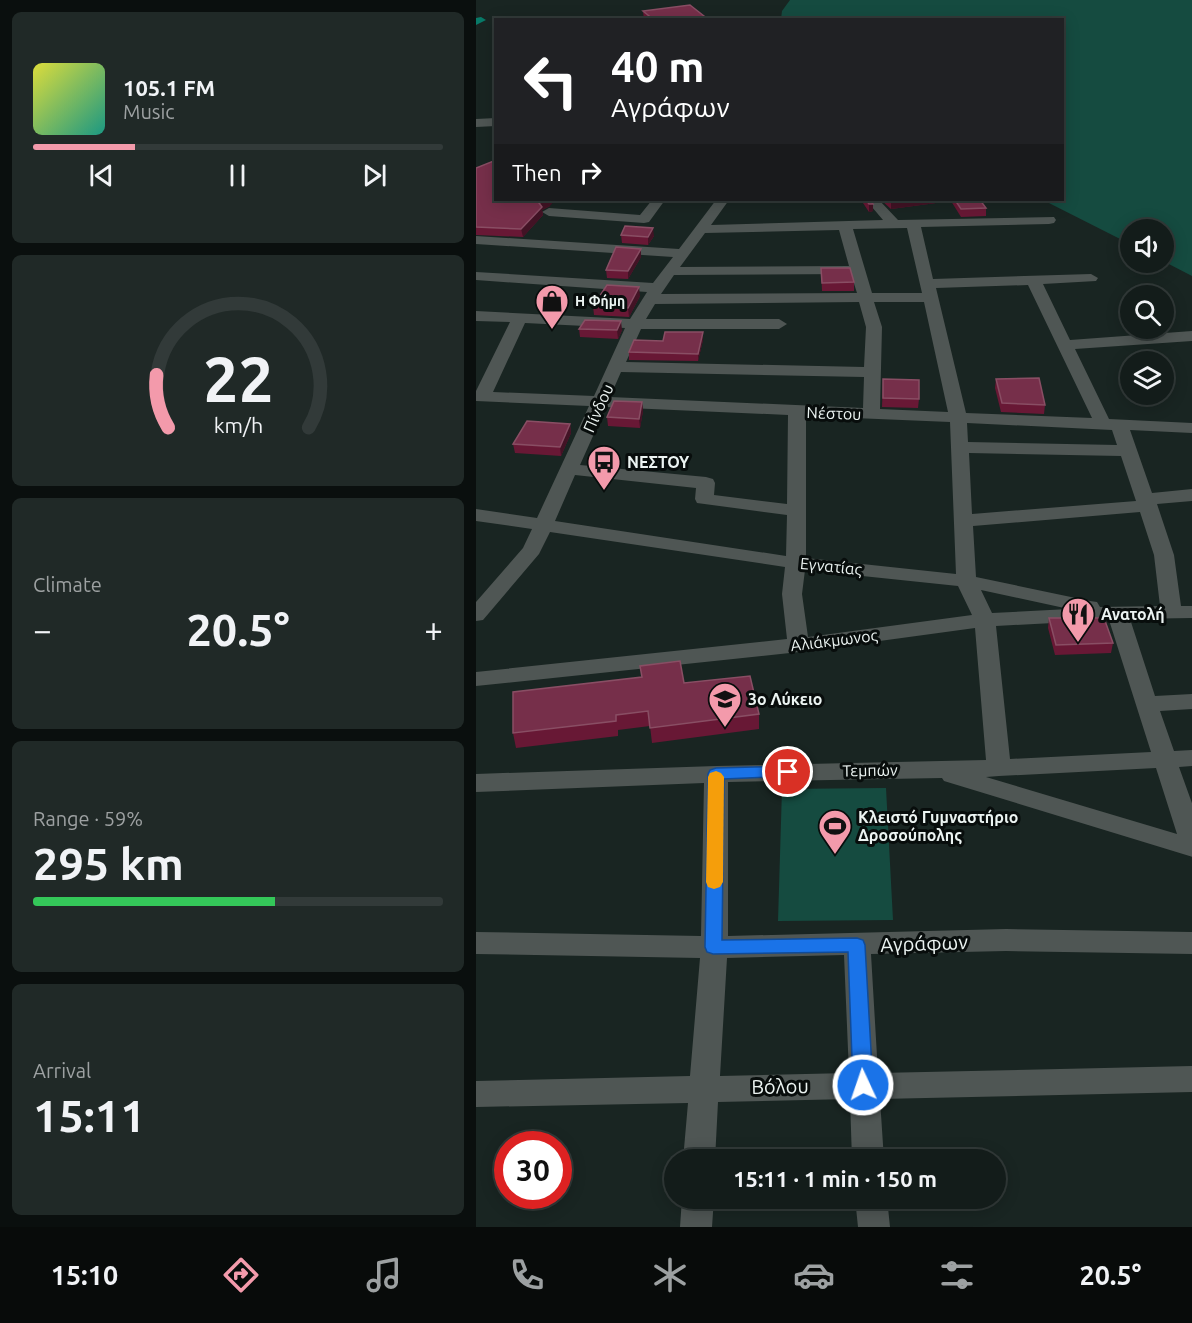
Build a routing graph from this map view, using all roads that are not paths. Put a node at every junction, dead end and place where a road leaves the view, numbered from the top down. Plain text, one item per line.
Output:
1 (494, 122) edge
2 (476, 123) edge
3 (657, 201) edge
4 (721, 201) edge
5 (873, 201) edge
6 (548, 213) edge
7 (1049, 220) dead end
8 (913, 223) junction
9 (894, 224) junction
10 (845, 225) junction
11 (699, 229) junction
12 (476, 240) edge
13 (521, 243) junction
14 (682, 253) junction
15 (858, 270) junction
16 (669, 271) junction
17 (476, 276) edge
18 (1091, 278) dead end
19 (1034, 281) junction
20 (930, 291) junction
21 (654, 293) junction
22 (866, 298) junction
23 (476, 316) edge
24 (519, 319) junction
25 (635, 324) junction
26 (779, 324) dead end
27 (1193, 336) edge
28 (1065, 345) junction
29 (617, 367) junction
30 (873, 372) junction
31 (480, 396) edge
32 (601, 401) junction
33 (797, 412) junction
34 (870, 414) junction
35 (958, 417) junction
36 (1111, 424) junction
37 (1193, 428) edge
38 (960, 447) junction
39 (1128, 452) junction
40 (570, 469) junction
41 (1193, 495) edge
42 (1147, 503) junction
43 (798, 511) junction
44 (476, 516) edge
45 (963, 521) junction
46 (545, 525) junction
47 (796, 563) junction
48 (966, 580) junction
49 (1193, 612) edge
50 (1117, 613) junction
51 (1171, 613) junction
52 (476, 615) edge
53 (985, 620) junction
54 (799, 645) junction
55 (476, 679) edge
56 (1193, 701) edge
57 (1147, 704) junction
58 (1193, 758) edge
59 (1165, 759) junction
60 (932, 768) junction
61 (999, 768) junction
62 (716, 774) junction
63 (476, 783) edge
64 (1193, 846) edge
65 (476, 943) edge
66 (1193, 943) edge
67 (857, 945) junction
68 (713, 947) junction
69 (1193, 1079) edge
70 (863, 1085) junction
71 (702, 1087) junction
72 (476, 1094) edge
73 (699, 1149) edge
74 (867, 1149) edge
75 (697, 1209) edge
76 (872, 1209) edge
77 (696, 1227) edge
78 (874, 1227) edge

1 - 2 street
3 - 6 street
4 - 11 street, Πίνδου
5 - 9 street
6 - 13 street
7 - 8 street
8 - 9 street
8 - 20 street
9 - 10 street
10 - 11 street
10 - 15 street
11 - 14 street, Πίνδου
12 - 13 street
13 - 14 street
14 - 16 street, Πίνδου
15 - 16 street
15 - 22 street
16 - 21 street, Πίνδου
17 - 21 street
18 - 19 street
19 - 20 street
19 - 28 street
20 - 22 street
20 - 35 street
21 - 22 street
21 - 25 street, Πίνδου
22 - 30 street
23 - 24 street
24 - 25 street
24 - 31 street
25 - 26 street
25 - 29 street, Πίνδου
27 - 28 street
28 - 36 street
29 - 30 street
29 - 32 street, Πίνδου
30 - 34 street
31 - 32 street, Νέστου
32 - 33 street, Νέστου
32 - 40 street, Πίνδου
33 - 34 street, Νέστου
33 - 43 street
34 - 35 street, Νέστου
35 - 36 street, Νέστου
35 - 38 street
36 - 37 street, Νέστου
36 - 39 street
38 - 39 street
38 - 45 street
39 - 42 street
40 - 43 street
40 - 46 street, Πίνδου
41 - 42 street
42 - 45 street
42 - 51 street
43 - 47 street
44 - 46 street, Εγνατίας
45 - 48 street
46 - 47 street, Εγνατίας
46 - 52 street, Πίνδου
47 - 48 street, Εγνατίας
47 - 54 street
48 - 50 street, Εγνατίας
48 - 53 street
49 - 51 street, Αλιάκμωνος
50 - 51 street, Αλιάκμωνος
50 - 53 street, Αλιάκμωνος
50 - 57 street
53 - 54 street, Αλιάκμωνος
53 - 61 street
54 - 55 street, Αλιάκμωνος
56 - 57 street
57 - 59 street
58 - 59 street, Τεμπών
59 - 61 street, Τεμπών
59 - 64 street
60 - 61 street, Τεμπών
60 - 62 street, Τεμπών
60 - 64 street
62 - 63 street, Τεμπών
62 - 68 street
65 - 68 street, Αγράφων
66 - 67 street, Αγράφων
67 - 68 street, Αγράφων
67 - 70 street
68 - 71 street
69 - 70 street, Βόλου
70 - 71 street, Βόλου
70 - 74 street
71 - 72 street, Βόλου
71 - 73 street
75 - 77 street
76 - 78 street

